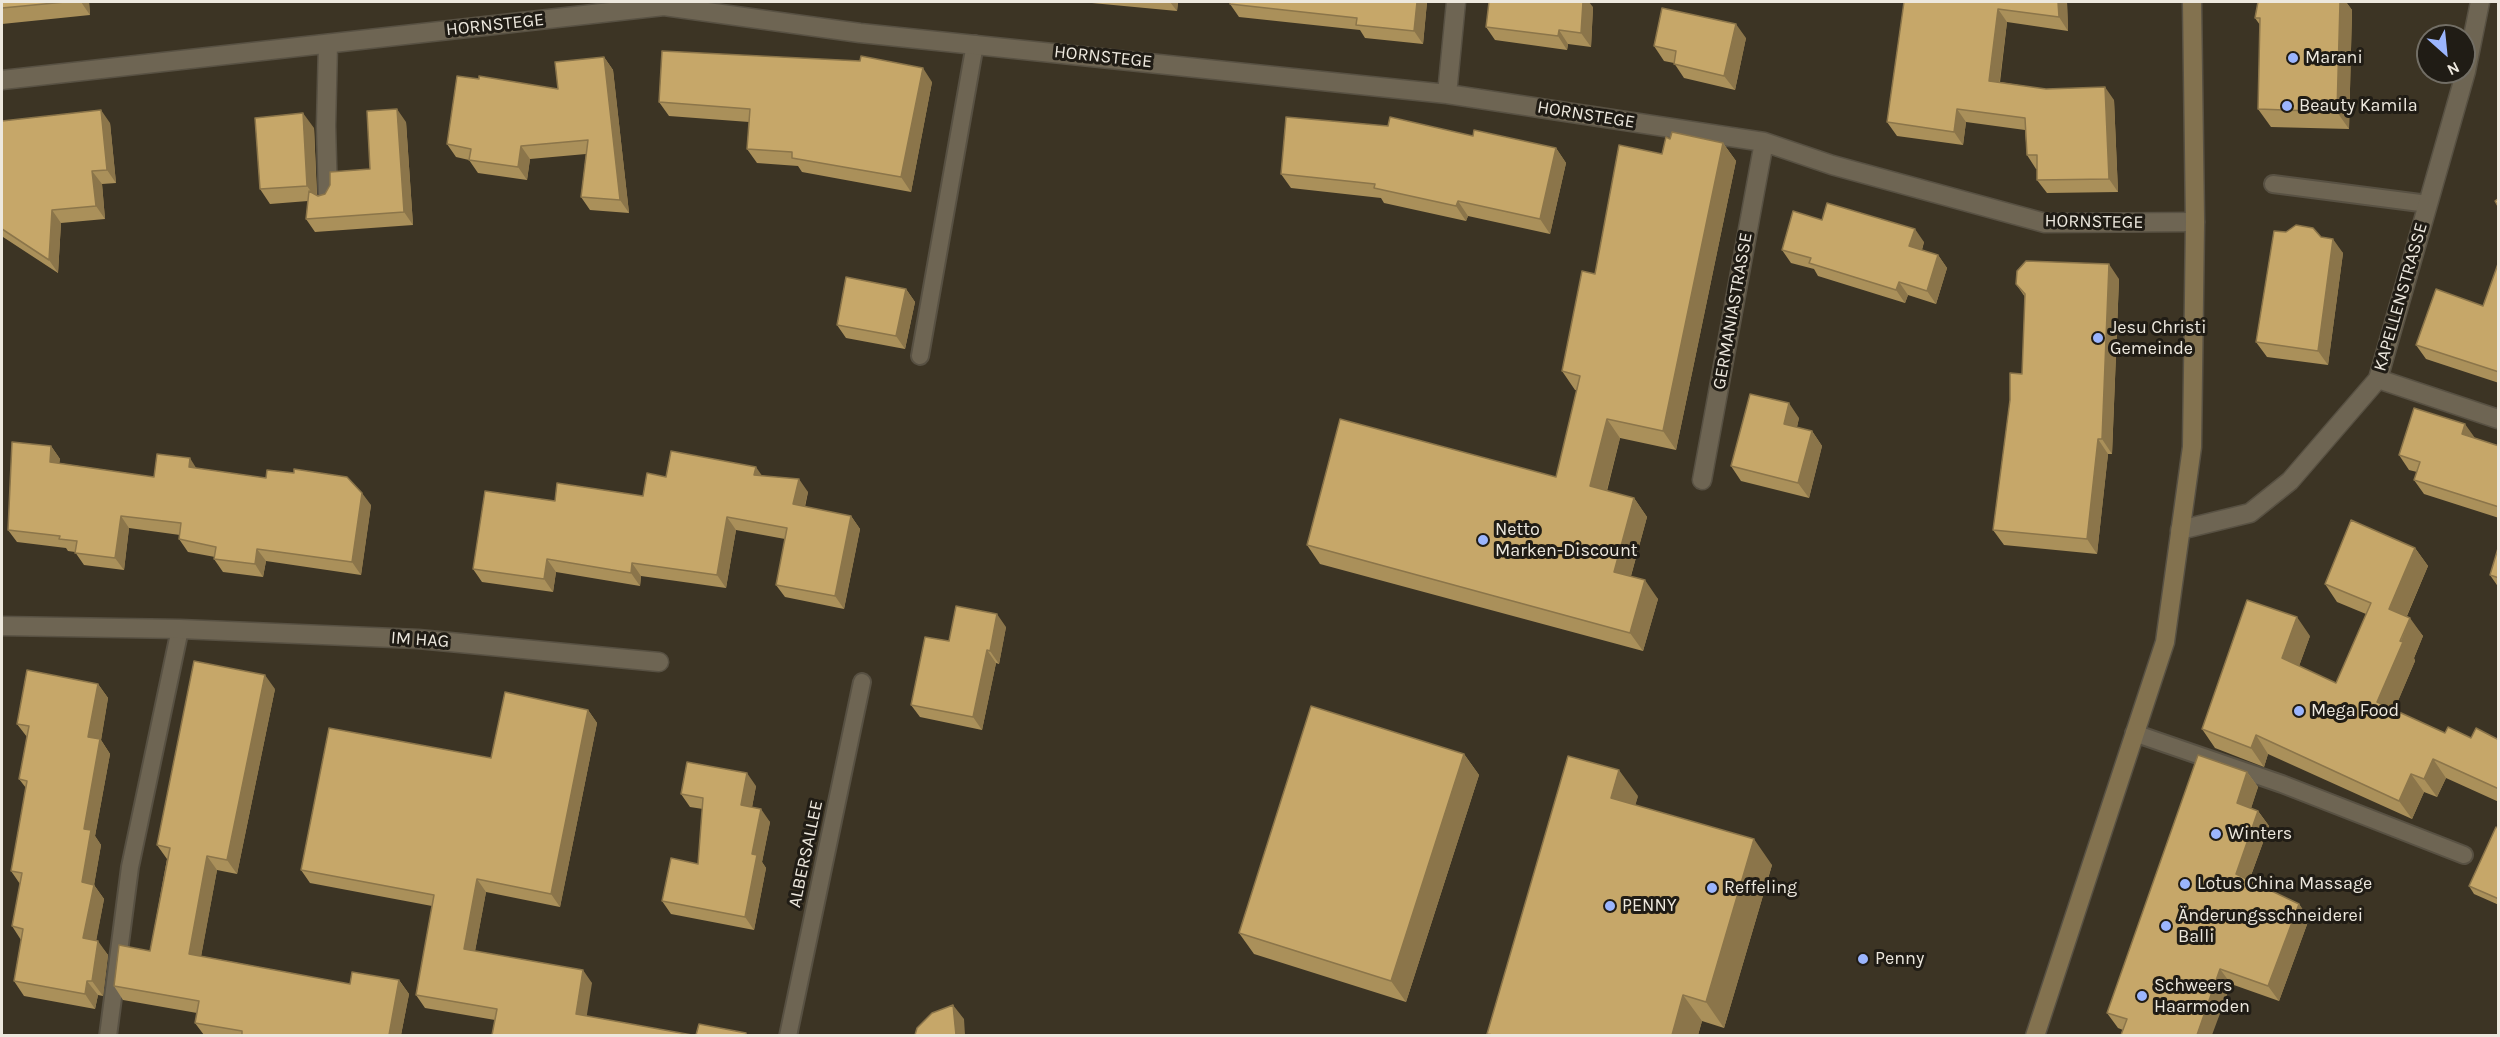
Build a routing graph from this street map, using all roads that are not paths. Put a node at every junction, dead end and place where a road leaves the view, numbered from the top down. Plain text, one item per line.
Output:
1 (1456, 2) edge
2 (2192, 2) edge
3 (2480, 2) edge
4 (328, 44) junction
5 (975, 44) junction
6 (2, 80) edge
7 (1447, 94) junction
8 (1764, 142) junction
9 (2273, 183) dead end
10 (328, 198) edge
11 (2428, 204) junction
12 (2195, 222) junction
13 (920, 356) dead end
14 (2378, 379) junction
15 (2499, 419) edge
16 (1702, 480) dead end
17 (2181, 530) junction
18 (2, 626) edge
19 (180, 629) junction
20 (659, 662) dead end
21 (862, 682) dead end
22 (2134, 733) junction
23 (2464, 855) dead end
24 (108, 1035) edge
25 (788, 1035) edge
26 (2035, 1035) edge

1 - 7 street
2 - 12 main road
3 - 11 street, KAPELLENSTRASSE
4 - 5 street, HORNSTEGE
4 - 6 street, HORNSTEGE
4 - 10 street
5 - 7 street, HORNSTEGE
5 - 13 lane
7 - 8 street, HORNSTEGE
8 - 12 street, HORNSTEGE
8 - 16 street, GERMANIASTRASSE
9 - 11 lane
11 - 14 street, KAPELLENSTRASSE
12 - 17 main road
14 - 15 street
14 - 17 street, KAPELLENSTRASSE
17 - 22 main road
18 - 19 street, IM HAG
19 - 20 street, IM HAG
19 - 24 lane
21 - 25 lane, ALBERSALLEE
22 - 23 lane
22 - 26 main road

